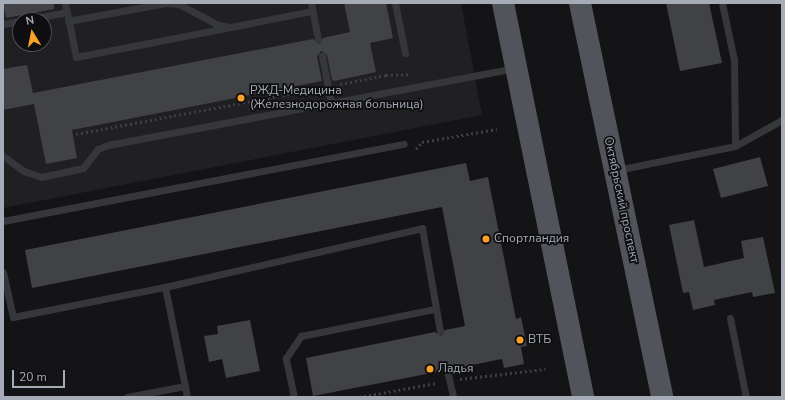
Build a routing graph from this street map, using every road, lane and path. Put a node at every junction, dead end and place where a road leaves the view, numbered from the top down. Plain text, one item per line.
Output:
1 (65, 3) edge
2 (311, 3) edge
3 (394, 3) edge
4 (503, 3) edge
5 (580, 3) edge
6 (722, 3) edge
7 (312, 11) junction
8 (67, 12) junction
9 (52, 15) edge
10 (68, 21) junction
11 (231, 27) junction
12 (318, 39) dead end
13 (404, 53) dead end
14 (322, 56) dead end
15 (516, 68) junction
16 (413, 74) dead end
17 (328, 87) junction
18 (331, 102) junction
19 (781, 121) edge
20 (497, 129) dead end
21 (76, 134) dead end
22 (422, 142) dead end
23 (404, 144) dead end
24 (735, 146) junction
25 (3, 156) edge
26 (615, 171) junction
27 (3, 221) edge
28 (3, 272) edge
29 (165, 287) junction
30 (435, 309) junction
31 (730, 318) dead end
32 (440, 331) dead end
33 (447, 370) dead end
34 (185, 386) junction
35 (128, 397) edge
36 (187, 397) edge
37 (294, 397) edge
38 (453, 397) edge
39 (584, 397) edge
40 (662, 397) edge
41 (746, 397) edge

1 - 8 lane
2 - 7 lane
3 - 13 lane
4 - 15 main road
5 - 26 main road, Октябрьский проспект
6 - 24 lane
7 - 11 lane
7 - 12 lane
8 - 9 lane
8 - 10 lane
10 - 11 lane
10 - 11 lane
14 - 17 lane
15 - 18 lane
15 - 39 main road
16 - 17 path
17 - 18 lane
17 - 21 path
18 - 25 lane
19 - 24 lane
20 - 22 path
23 - 27 lane
24 - 26 lane
26 - 40 main road, Октябрьский проспект
28 - 29 lane
29 - 30 lane
29 - 34 lane
30 - 32 lane
30 - 37 lane
31 - 41 lane
33 - 38 lane
34 - 35 lane
34 - 36 lane

